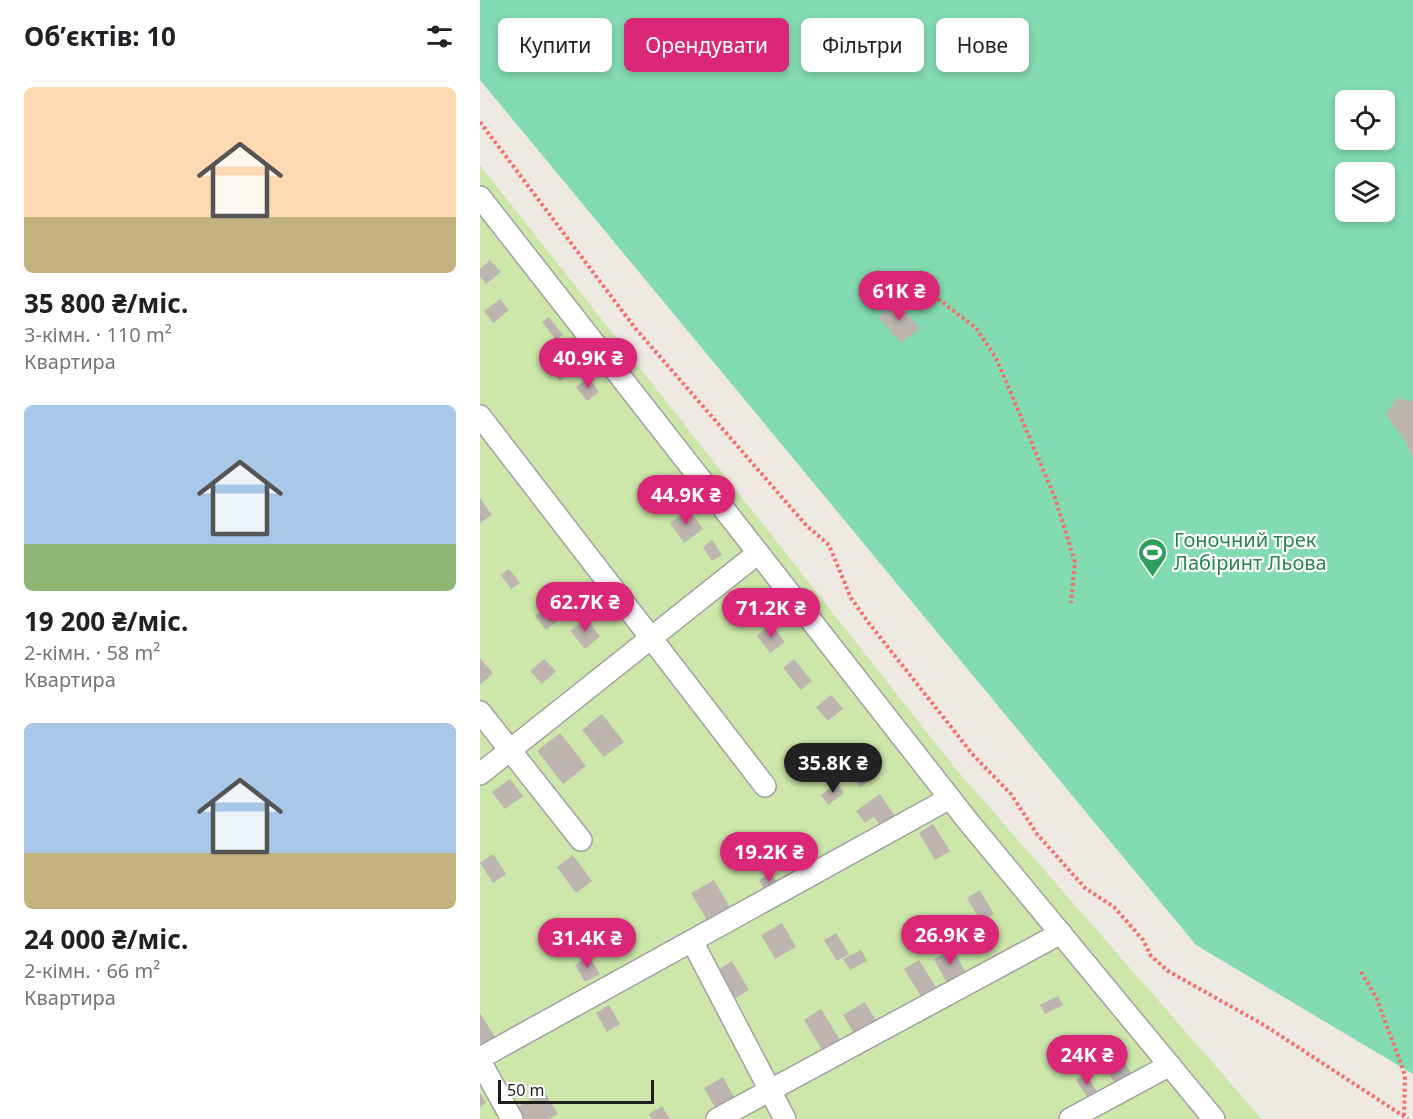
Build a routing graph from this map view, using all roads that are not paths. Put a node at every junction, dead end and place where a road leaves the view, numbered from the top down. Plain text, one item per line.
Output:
1 (480, 197) edge
2 (480, 416) edge
3 (758, 553) junction
4 (651, 638) junction
5 (480, 711) edge
6 (510, 750) junction
7 (480, 774) edge
8 (765, 786) dead end
9 (950, 798) junction
10 (581, 840) dead end
11 (1061, 933) junction
12 (692, 941) junction
13 (480, 1060) edge
14 (1170, 1065) junction
15 (770, 1091) junction
16 (512, 1119) edge
17 (717, 1119) edge
18 (785, 1119) edge
19 (1070, 1119) edge
20 (1214, 1119) edge

1 - 3 street
2 - 4 street
3 - 4 street
3 - 9 street
4 - 6 street
4 - 8 street
5 - 6 street
6 - 7 street
6 - 10 street
9 - 11 street
9 - 12 street
11 - 14 street
11 - 15 street
12 - 13 street
12 - 15 street
13 - 16 street
14 - 19 street
14 - 20 street
15 - 17 street
15 - 18 street

